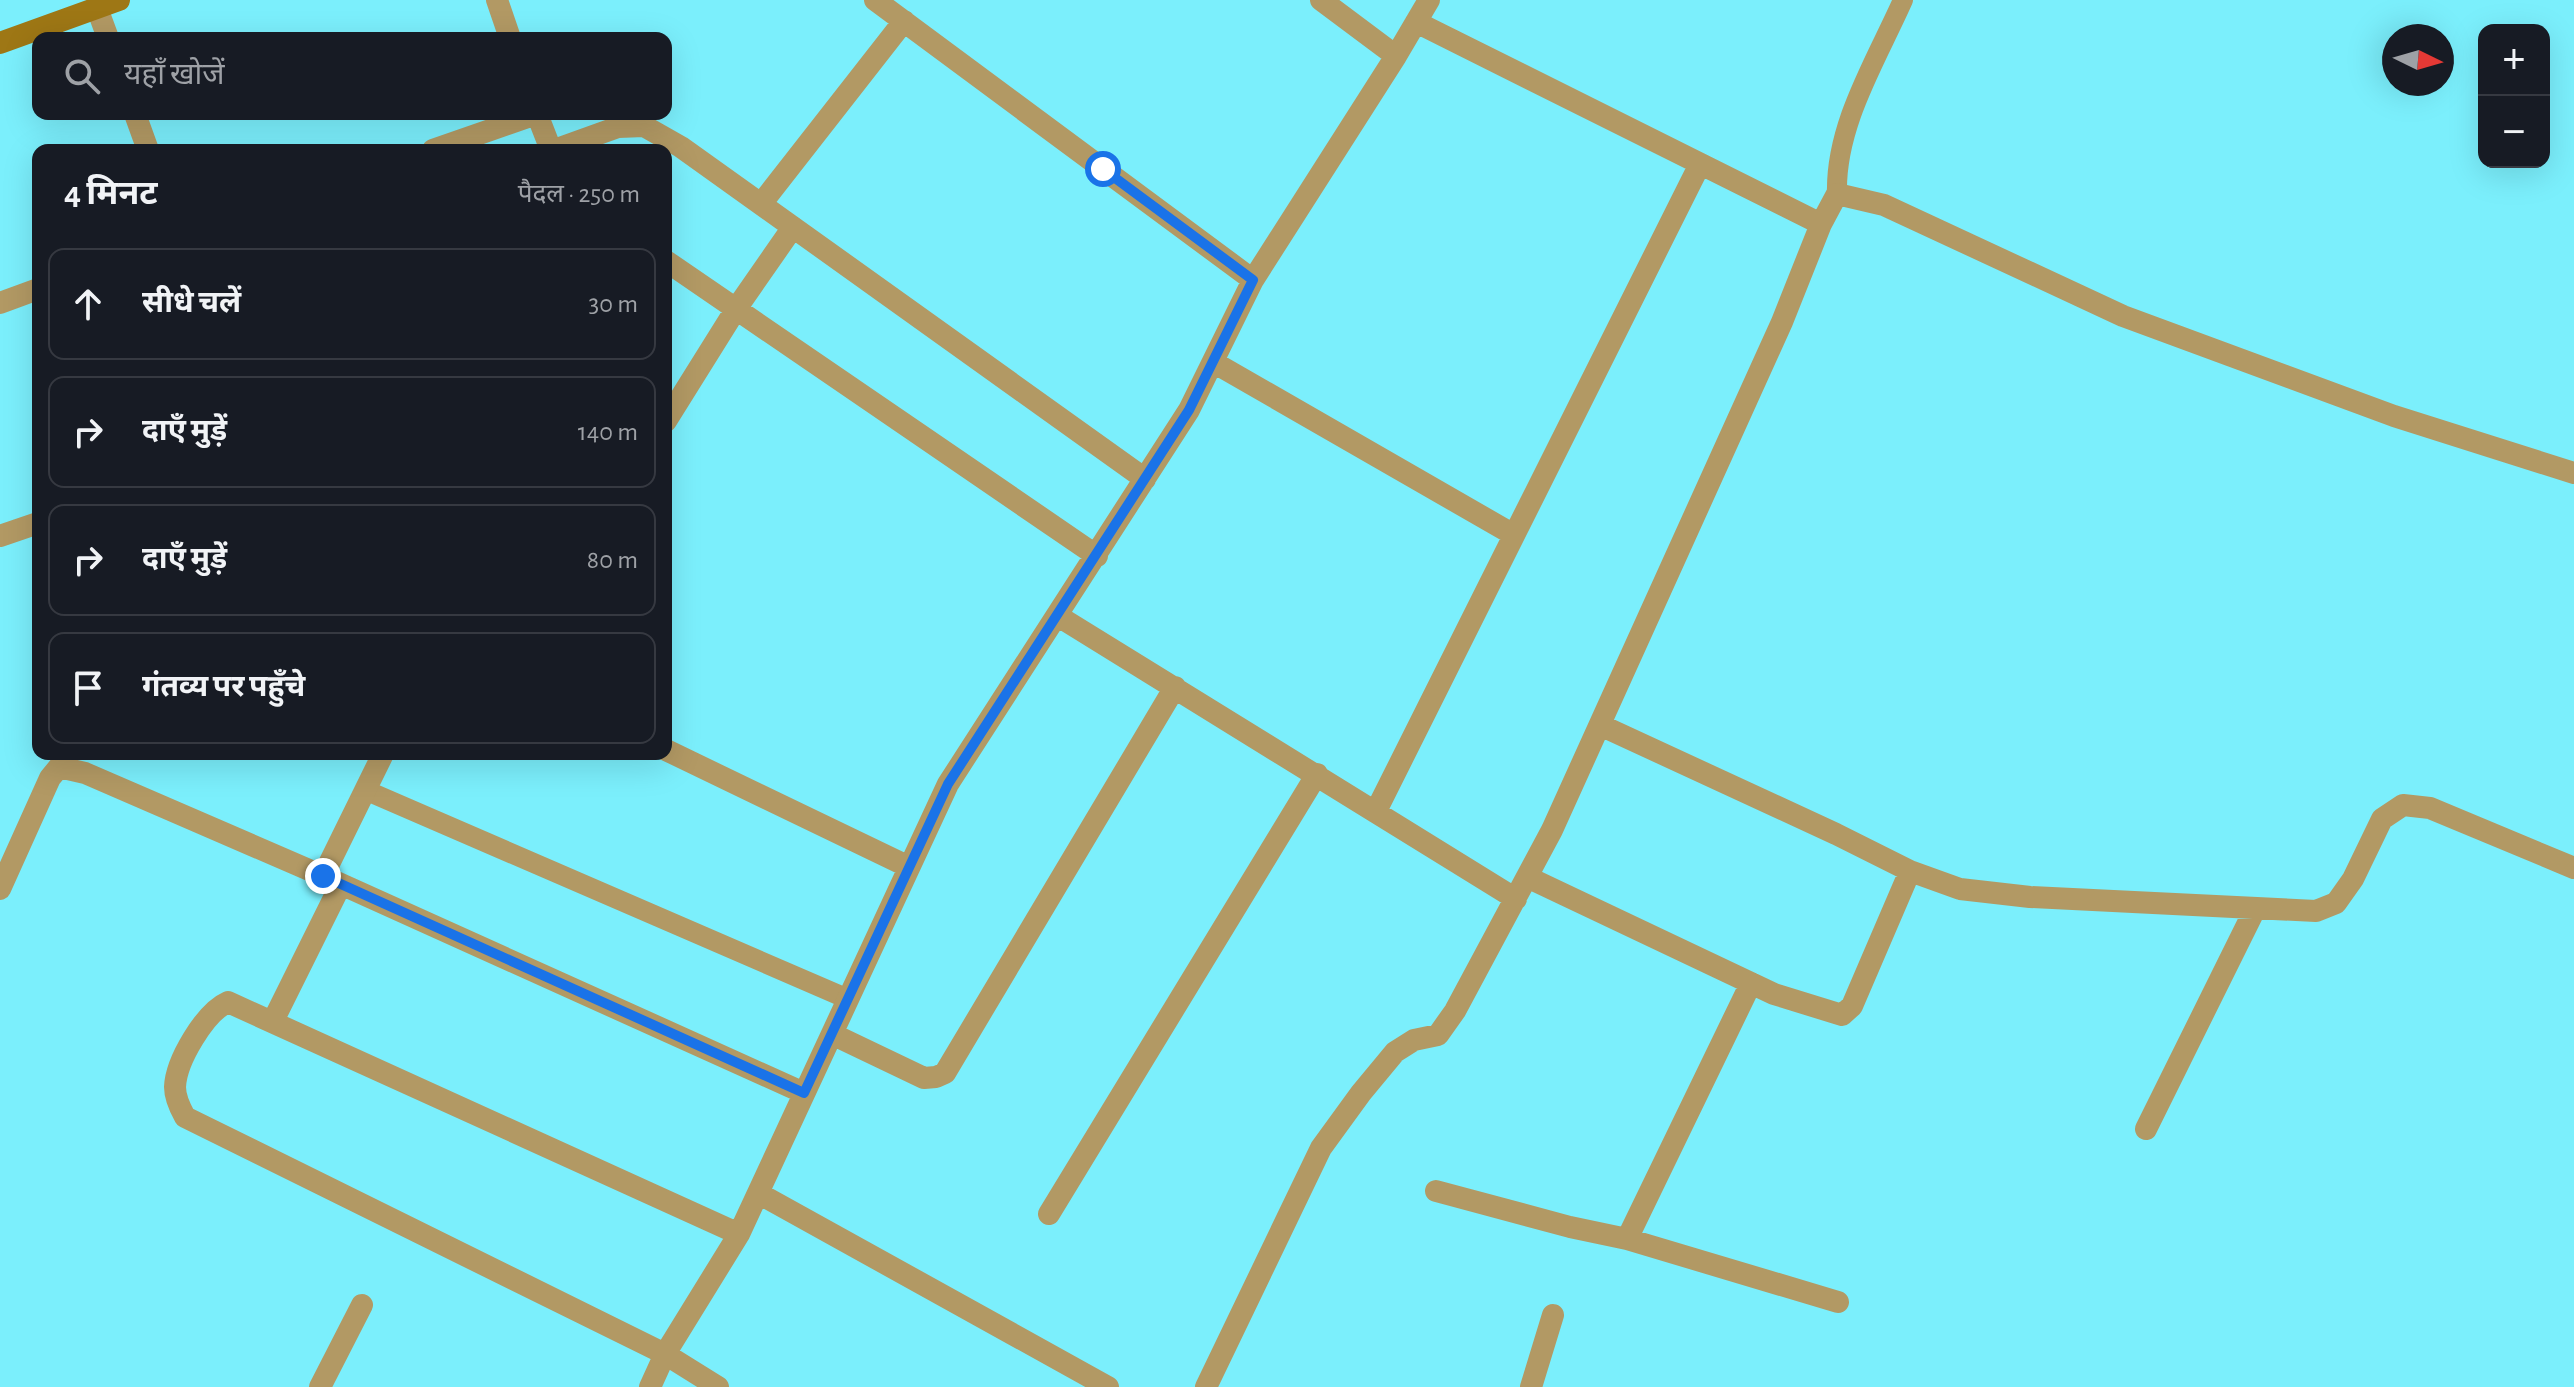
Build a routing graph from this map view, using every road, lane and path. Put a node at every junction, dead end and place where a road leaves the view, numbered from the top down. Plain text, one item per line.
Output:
1 (119, 0) edge
2 (497, 0) edge
3 (875, 0) edge
4 (1321, 0) edge
5 (1429, 0) edge
6 (1903, 0) edge
7 (97, 8) junction
8 (904, 21) junction
9 (1416, 22) junction
10 (106, 32) edge
11 (508, 32) edge
12 (0, 43) edge
13 (1396, 56) junction
14 (137, 120) edge
15 (519, 120) edge
16 (539, 120) edge
17 (146, 144) edge
18 (450, 144) edge
19 (549, 144) edge
20 (569, 144) edge
21 (1700, 164) junction
22 (1837, 194) junction
23 (761, 204) junction
24 (1821, 224) junction
25 (793, 227) junction
26 (672, 265) edge
27 (1253, 280) junction
28 (32, 291) edge
29 (0, 303) edge
30 (736, 309) junction
31 (1213, 362) junction
32 (672, 411) edge
33 (2574, 473) edge
34 (1145, 479) junction
35 (32, 525) edge
36 (1514, 535) junction
37 (0, 536) edge
38 (1097, 556) junction
39 (1058, 616) junction
40 (1175, 687) junction
41 (1600, 725) junction
42 (672, 753) edge
43 (380, 760) edge
44 (1317, 774) junction
45 (365, 790) junction
46 (1376, 811) junction
47 (909, 867) junction
48 (2574, 868) edge
49 (1910, 871) junction
50 (1527, 877) junction
51 (332, 880) junction
52 (0, 889) edge
53 (1516, 899) junction
54 (2255, 909) junction
55 (1751, 983) junction
56 (848, 999) junction
57 (273, 1021) junction
58 (832, 1034) junction
59 (804, 1093) junction
60 (2146, 1129) dead end
61 (1436, 1191) dead end
62 (758, 1193) junction
63 (1049, 1214) dead end
64 (739, 1234) junction
65 (1627, 1239) junction
66 (1838, 1302) dead end
67 (362, 1305) dead end
68 (1553, 1315) dead end
69 (665, 1354) junction
70 (320, 1387) edge
71 (650, 1387) edge
72 (718, 1387) edge
73 (1108, 1387) edge
74 (1206, 1387) edge
75 (1531, 1387) edge

1 - 7 main road
2 - 11 street
3 - 8 street
4 - 13 street
5 - 9 street
6 - 22 lane
7 - 10 street
7 - 12 main road
8 - 23 street
8 - 27 street
9 - 13 street
9 - 21 street
13 - 27 street
14 - 17 street
15 - 18 street
16 - 19 street
20 - 23 street
21 - 24 street
21 - 36 street
22 - 24 street
22 - 33 street
23 - 25 street
24 - 41 street
25 - 30 street
25 - 34 street
26 - 30 street
27 - 31 street
28 - 29 street
30 - 32 street
30 - 38 street
31 - 34 street
31 - 36 street
34 - 38 street
35 - 37 street
36 - 46 street
38 - 39 street
39 - 40 street
39 - 47 street
40 - 44 street
40 - 58 street
41 - 49 street
41 - 50 street
42 - 47 street
43 - 45 street
44 - 46 street
44 - 63 street
45 - 51 street
45 - 56 lane
46 - 53 street
47 - 56 street
48 - 54 street
49 - 54 street
49 - 55 street
50 - 53 street
50 - 55 street
51 - 52 street
51 - 57 street
51 - 59 street
53 - 74 street
54 - 60 street
55 - 65 street
56 - 58 street
57 - 64 street
57 - 69 street
58 - 59 street
59 - 62 street
61 - 65 street
62 - 64 street
62 - 73 street
64 - 69 street
65 - 66 street
67 - 70 street
68 - 75 street
69 - 71 street
69 - 72 street

